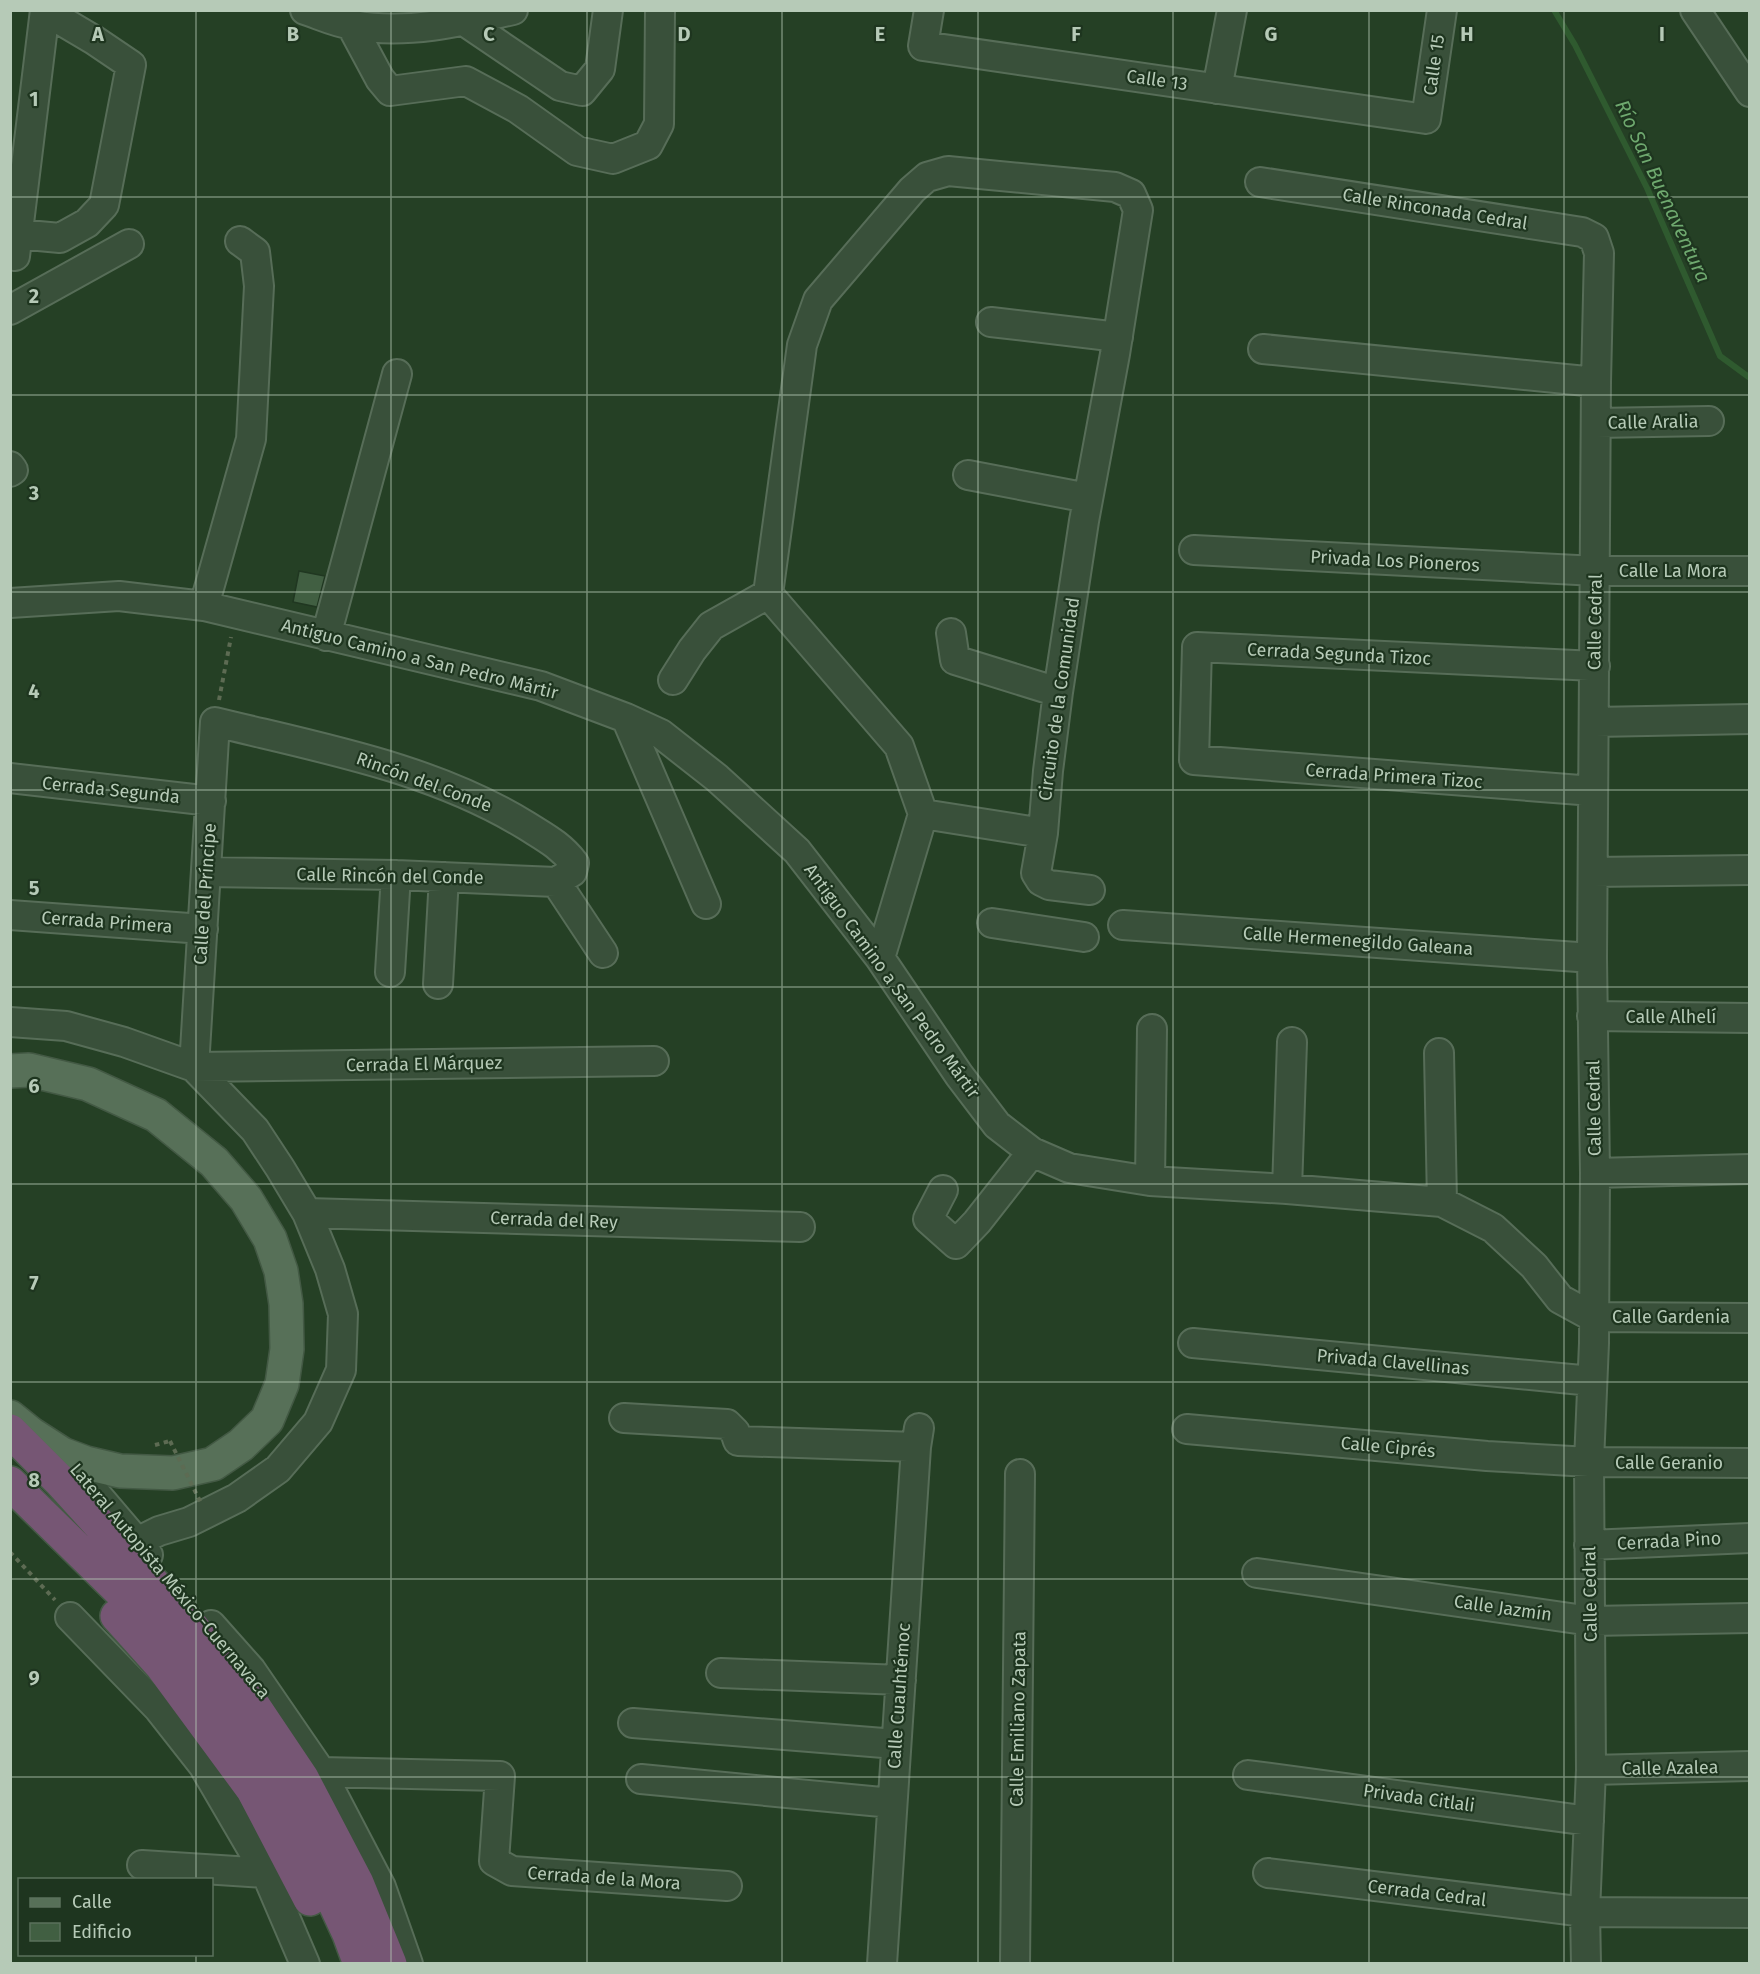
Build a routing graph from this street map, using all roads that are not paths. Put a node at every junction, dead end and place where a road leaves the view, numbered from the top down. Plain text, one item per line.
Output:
1 (304, 10) edge
2 (513, 10) edge
3 (608, 10) edge
4 (660, 10) edge
5 (929, 10) edge
6 (1232, 10) edge
7 (1442, 10) edge
8 (1695, 10) edge
9 (45, 11) edge
10 (464, 21) junction
11 (351, 25) junction
12 (1217, 89) junction
13 (1749, 92) edge
14 (1426, 119) joint
15 (1260, 182) dead end
16 (240, 241) dead end
17 (129, 244) dead end
18 (1599, 252) joint
19 (10, 310) edge
20 (991, 322) dead end
21 (1118, 338) junction
22 (1263, 350) dead end
23 (397, 374) dead end
24 (1596, 382) junction
25 (1709, 421) dead end
26 (1596, 423) junction
27 (10, 466) edge
28 (10, 472) edge
29 (968, 475) dead end
30 (1088, 498) junction
31 (1194, 550) dead end
32 (1749, 571) edge
33 (1596, 572) junction
34 (768, 594) junction
35 (10, 603) edge
36 (204, 606) junction
37 (951, 633) dead end
38 (326, 636) junction
39 (1595, 666) junction
40 (673, 680) dead end
41 (1058, 692) junction
42 (626, 718) junction
43 (1749, 719) edge
44 (215, 722) joint
45 (1594, 722) junction
46 (1194, 760) joint
47 (10, 778) edge
48 (1593, 790) junction
49 (211, 801) junction
50 (923, 814) junction
51 (1042, 833) junction
52 (1749, 870) edge
53 (206, 872) junction
54 (1593, 872) junction
55 (396, 875) junction
56 (444, 877) junction
57 (564, 877) junction
58 (1049, 885) junction
59 (1090, 890) dead end
60 (706, 903) dead end
61 (10, 915) edge
62 (992, 923) dead end
63 (1123, 925) dead end
64 (203, 929) junction
65 (1038, 931) junction
66 (1084, 937) dead end
67 (603, 953) dead end
68 (880, 958) junction
69 (1592, 958) junction
70 (390, 972) dead end
71 (438, 984) dead end
72 (1592, 1017) junction
73 (1749, 1018) edge
74 (10, 1022) edge
75 (1152, 1029) dead end
76 (1292, 1042) dead end
77 (1439, 1053) dead end
78 (654, 1061) dead end
79 (194, 1067) junction
80 (10, 1071) edge
81 (1032, 1152) junction
82 (1749, 1169) edge
83 (1595, 1173) junction
84 (1150, 1180) junction
85 (1287, 1189) junction
86 (943, 1190) dead end
87 (1442, 1202) junction
88 (307, 1213) junction
89 (800, 1227) dead end
90 (1593, 1317) junction
91 (1749, 1318) edge
92 (1193, 1343) dead end
93 (1592, 1381) junction
94 (10, 1417) edge
95 (624, 1419) dead end
96 (1187, 1429) dead end
97 (10, 1431) edge
98 (10, 1447) edge
99 (62, 1454) junction
100 (1589, 1462) junction
101 (1749, 1463) edge
102 (1020, 1474) dead end
103 (10, 1483) edge
104 (10, 1500) edge
105 (1749, 1538) edge
106 (137, 1542) junction
107 (1589, 1545) junction
108 (1257, 1573) dead end
109 (70, 1617) road end
110 (1749, 1618) edge
111 (1591, 1621) junction
112 (722, 1672) dead end
113 (900, 1680) junction
114 (633, 1723) dead end
115 (896, 1744) junction
116 (1749, 1767) edge
117 (1591, 1770) junction
118 (321, 1772) junction
119 (1248, 1775) dead end
120 (641, 1779) dead end
121 (892, 1803) junction
122 (1589, 1821) junction
123 (142, 1865) dead end
124 (266, 1873) junction
125 (1268, 1873) dead end
126 (727, 1886) dead end
127 (1585, 1912) junction
128 (1749, 1913) edge
129 (305, 1964) edge
130 (337, 1964) edge
131 (360, 1964) edge
132 (377, 1964) edge
133 (390, 1964) edge
134 (408, 1964) edge
135 (882, 1964) edge
136 (1015, 1964) edge
137 (1586, 1964) edge

1 - 11 street
2 - 10 street
3 - 10 street
4 - 11 street
5 - 12 street, Calle 13
6 - 12 street
7 - 14 street, Calle 15
8 - 13 street
9 - 9 street
10 - 11 street
12 - 14 street, Calle 13
15 - 18 street, Calle Rinconada Cedral
16 - 36 street
17 - 19 street
18 - 24 street, Calle Cedral
20 - 21 street
21 - 30 street, Circuito de la Comunidad
21 - 34 street, Circuito de la Comunidad
22 - 24 street
23 - 38 street
24 - 26 street, Calle Cedral
25 - 26 street, Calle Aralia
26 - 33 street, Calle Cedral
27 - 28 street
29 - 30 street
30 - 41 street, Circuito de la Comunidad
31 - 33 street, Privada Los Pioneros
32 - 33 street, Calle La Mora
33 - 39 street, Calle Cedral
34 - 40 street
34 - 50 street
35 - 36 street, Antiguo Camino a San Pedro Mártir
36 - 38 street, Antiguo Camino a San Pedro Mártir
37 - 41 street
38 - 42 street, Antiguo Camino a San Pedro Mártir
39 - 45 street, Calle Cedral
39 - 46 street, Cerrada Segunda Tizoc
41 - 51 street, Circuito de la Comunidad
42 - 60 street
42 - 68 street, Antiguo Camino a San Pedro Mártir
43 - 45 street
44 - 49 street, Calle del Príncipe
44 - 57 street, Rincón del Conde
45 - 48 street, Calle Cedral
46 - 48 street, Cerrada Primera Tizoc
47 - 49 street, Cerrada Segunda
48 - 54 street, Calle Cedral
49 - 53 street, Calle del Príncipe
50 - 51 street
50 - 68 street
51 - 58 street, Circuito de la Comunidad
52 - 54 street
53 - 55 street, Calle Rincón del Conde
53 - 64 street, Calle del Príncipe
54 - 69 street, Calle Cedral
55 - 56 street, Calle Rincón del Conde
55 - 70 street
56 - 57 street, Calle Rincón del Conde
56 - 71 street
57 - 67 street
58 - 59 street
58 - 65 street
61 - 64 street, Cerrada Primera
62 - 65 street
63 - 69 street, Calle Hermenegildo Galeana
64 - 79 street, Calle del Príncipe
65 - 66 street
68 - 81 street, Antiguo Camino a San Pedro Mártir
69 - 72 street, Calle Cedral
72 - 73 street, Calle Alhelí
72 - 83 street, Calle Cedral
74 - 79 street
75 - 84 street
76 - 85 street
77 - 87 street
78 - 79 street, Cerrada El Márquez
79 - 88 street
80 - 99 main road
81 - 84 street, Antiguo Camino a San Pedro Mártir
81 - 86 street
82 - 83 street
83 - 90 street, Calle Cedral
84 - 85 street, Antiguo Camino a San Pedro Mártir
85 - 87 street, Antiguo Camino a San Pedro Mártir
87 - 90 street, Antiguo Camino a San Pedro Mártir
88 - 89 street, Cerrada del Rey
88 - 106 street
90 - 91 street, Calle Gardenia
90 - 93 street, Calle Cedral
92 - 93 street, Privada Clavellinas
93 - 100 street, Calle Cedral
94 - 99 main road
95 - 113 street, Calle Cuauhtémoc
96 - 100 street, Calle Ciprés
97 - 133 highway
98 - 132 highway
99 - 106 street, Lateral Autopista México-Cuernavaca
100 - 101 street, Calle Geranio
100 - 107 street, Calle Cedral
102 - 136 street, Calle Emiliano Zapata
103 - 131 highway
104 - 130 highway
105 - 107 street, Cerrada Pino
106 - 118 street, Lateral Autopista México-Cuernavaca
107 - 111 street, Calle Cedral
108 - 111 street, Calle Jazmín
109 - 124 street
110 - 111 street, Calle Jazmín
111 - 117 street, Calle Cedral
112 - 113 street
113 - 115 street, Calle Cuauhtémoc
114 - 115 street
115 - 121 street, Calle Cuauhtémoc
116 - 117 street, Calle Azalea
117 - 122 street, Calle Cedral
118 - 126 street, Cerrada de la Mora
118 - 134 street, Lateral Autopista México-Cuernavaca
119 - 122 street, Privada Citlali
120 - 121 street
121 - 135 street, Calle Cuauhtémoc
122 - 127 street, Calle Cedral
123 - 124 street
124 - 129 street
125 - 127 street, Cerrada Cedral
127 - 128 street, Cerrada Cedral
127 - 137 street, Calle Cedral

